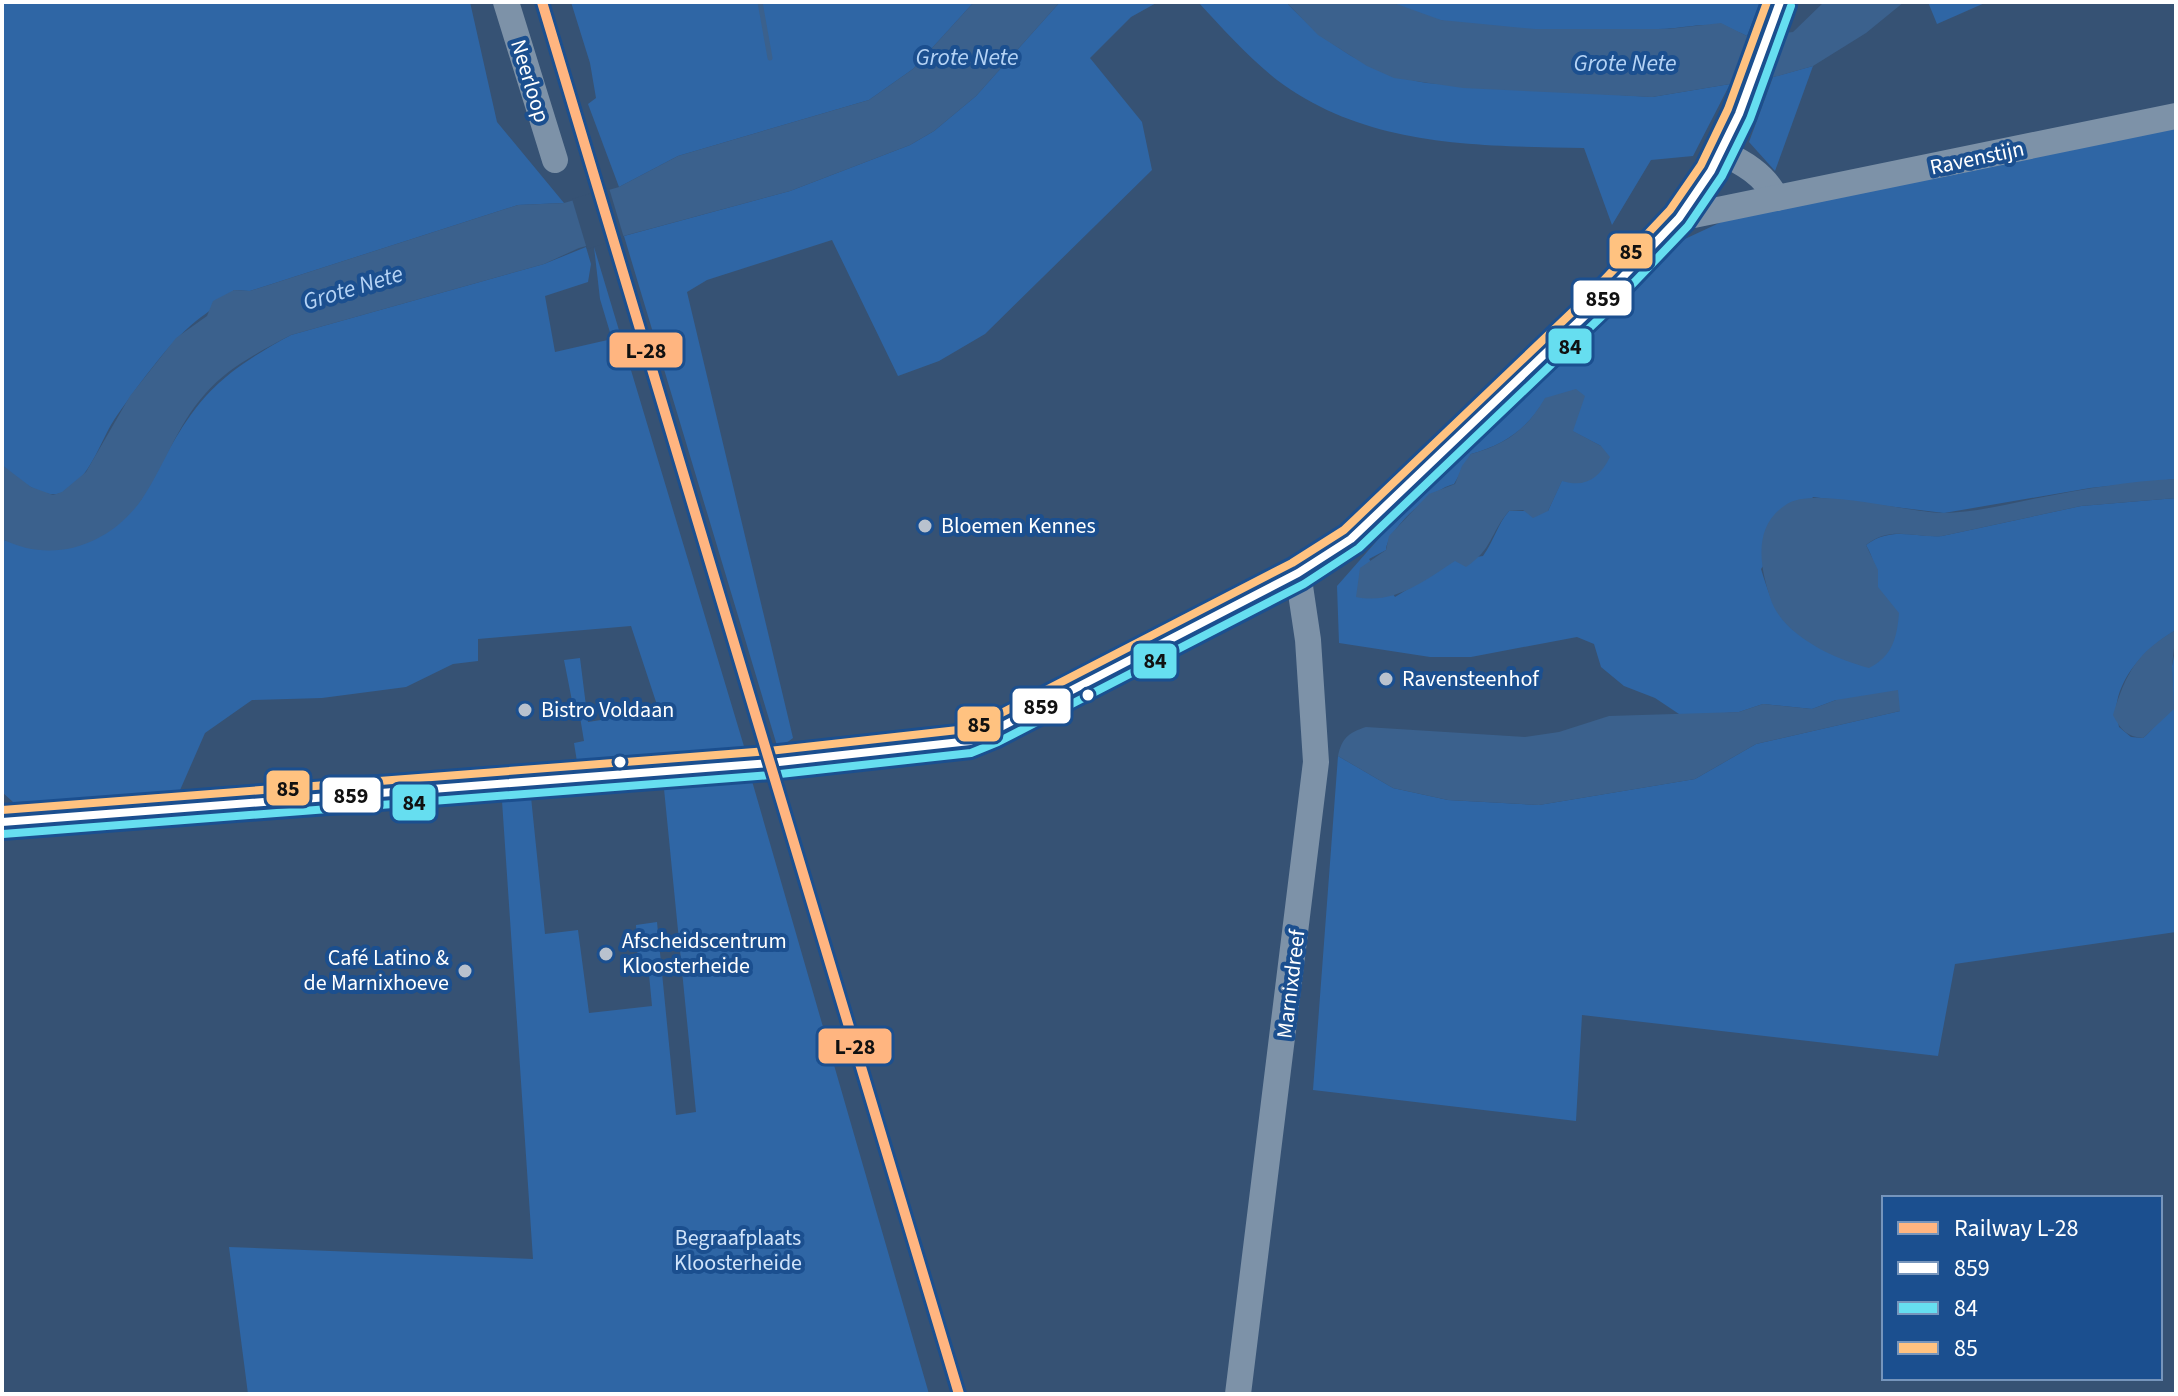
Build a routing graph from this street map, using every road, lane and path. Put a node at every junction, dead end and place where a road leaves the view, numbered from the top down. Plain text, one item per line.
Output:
1 (506, 2) edge
2 (1778, 8) edge
3 (2176, 116) edge
4 (1720, 152) junction
5 (555, 160) dead end
6 (1776, 198) junction
7 (1679, 218) junction
8 (1298, 573) junction
9 (2, 822) edge
10 (1238, 1394) edge

1 - 5 street, Neerloop
2 - 4 main road
3 - 6 street, Ravenstijn
4 - 6 street
4 - 7 main road
6 - 7 street, Ravenstijn
7 - 8 main road
8 - 9 main road
8 - 10 street, Marnixdreef

